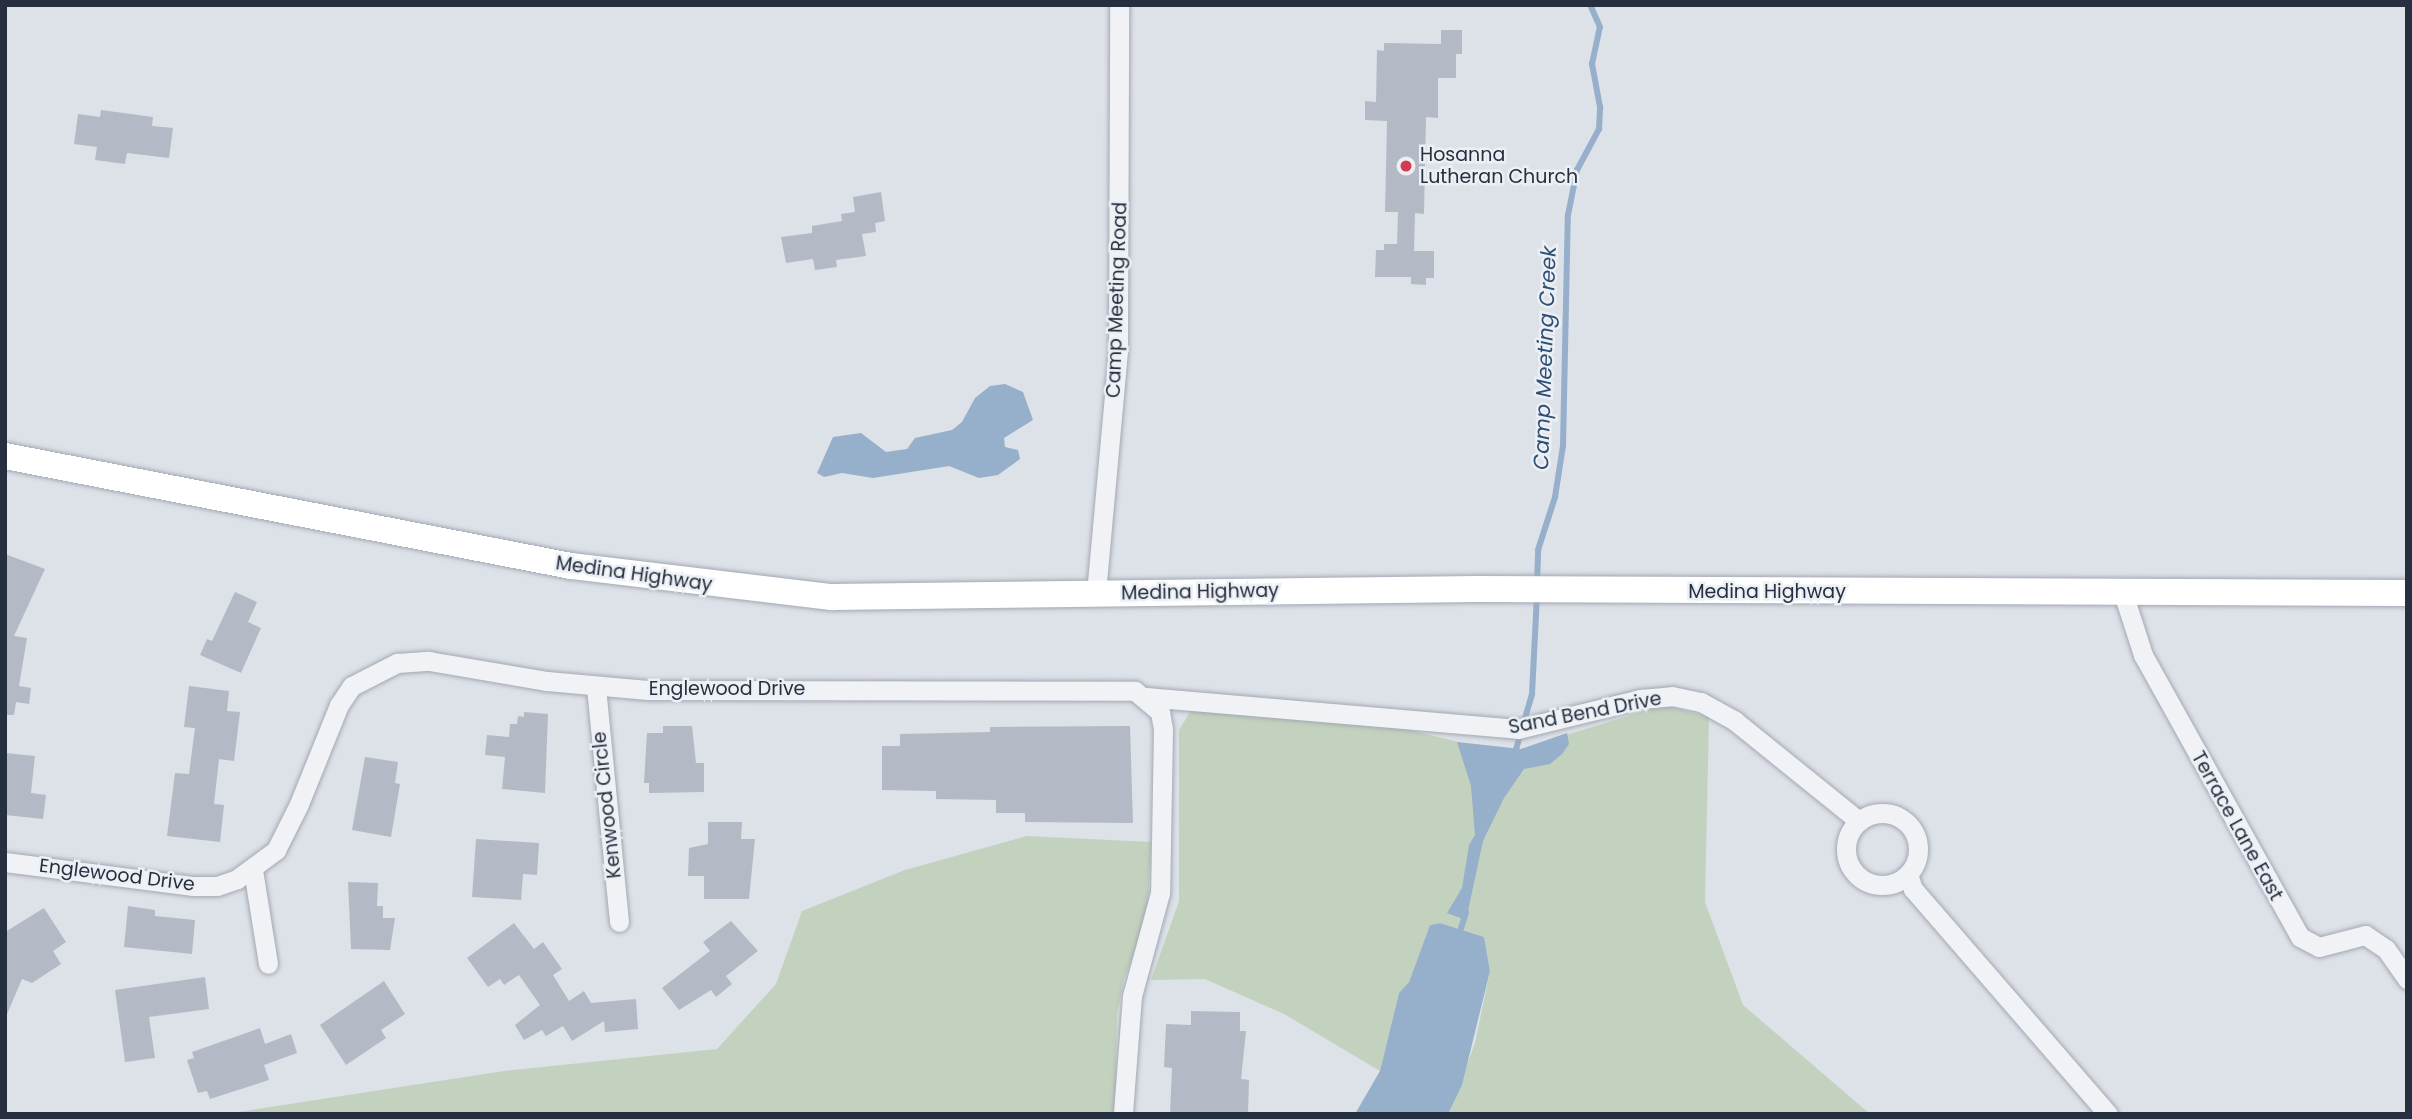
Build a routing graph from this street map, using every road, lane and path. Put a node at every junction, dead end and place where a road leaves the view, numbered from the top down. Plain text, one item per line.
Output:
1 (1119, 5) edge
2 (5, 456) edge
3 (1096, 593) junction
4 (2123, 593) junction
5 (2407, 593) edge
6 (596, 687) junction
7 (1146, 696) junction
8 (1859, 821) junction
9 (5, 862) edge
10 (253, 870) junction
11 (1908, 874) junction
12 (619, 922) dead end
13 (268, 964) dead end
14 (2407, 979) edge
15 (1123, 1114) edge
16 (2108, 1114) edge

1 - 3 street, Camp Meeting Road
2 - 3 main road, Medina Highway
3 - 4 main road, Medina Highway
4 - 5 main road, Medina Highway
4 - 14 street, Terrace Lane East
6 - 7 street, Englewood Drive
6 - 10 street, Englewood Drive
6 - 12 street, Kenwood Circle
7 - 8 street, Sand Bend Drive
7 - 15 street
8 - 11 street
8 - 11 street
9 - 10 street, Englewood Drive
10 - 13 street
11 - 16 street

